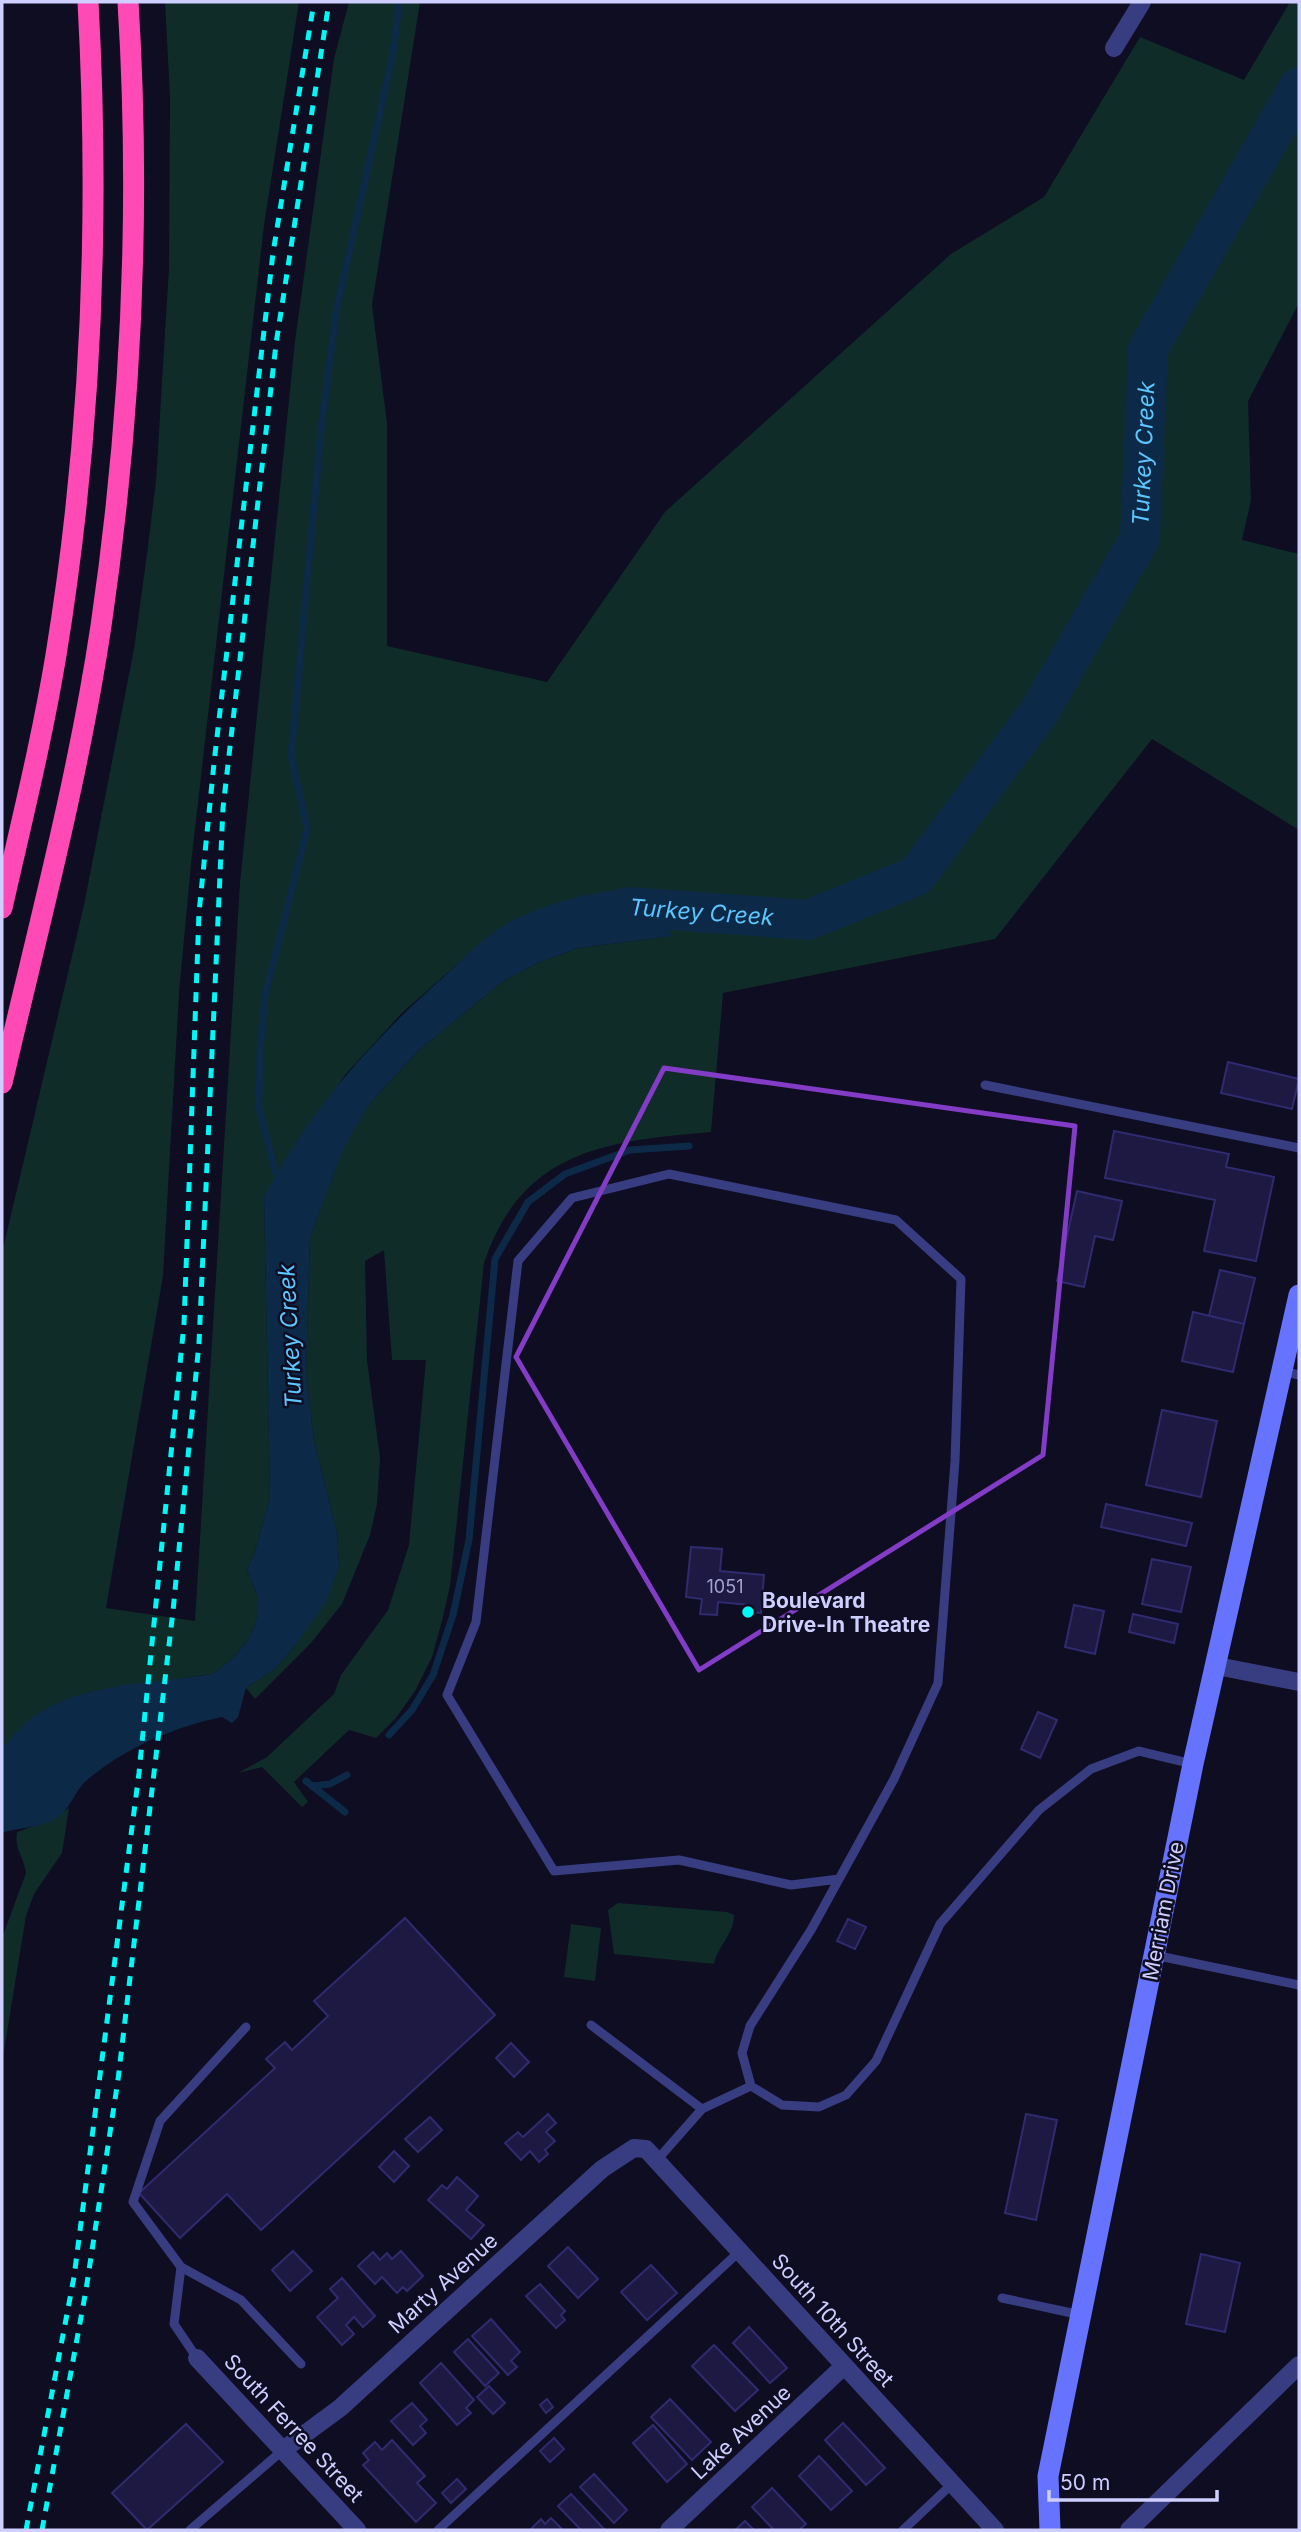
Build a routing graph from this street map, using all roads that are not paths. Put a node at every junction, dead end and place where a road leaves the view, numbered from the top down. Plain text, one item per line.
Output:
1 (88, 2) edge
2 (128, 2) edge
3 (1142, 2) edge
4 (1114, 48) dead end
5 (2, 908) edge
6 (2, 1083) edge
7 (985, 1086) dead end
8 (1299, 1148) edge
9 (1299, 1295) edge
10 (1291, 1373) edge
11 (1217, 1666) junction
12 (1299, 1682) edge
13 (1193, 1764) junction
14 (839, 1879) junction
15 (1154, 1955) junction
16 (1299, 1986) edge
17 (591, 2025) dead end
18 (246, 2027) dead end
19 (751, 2086) junction
20 (702, 2109) junction
21 (634, 2148) joint
22 (657, 2160) junction
23 (740, 2252) junction
24 (181, 2267) junction
25 (1002, 2298) dead end
26 (1081, 2315) junction
27 (197, 2358) joint
28 (301, 2364) dead end
29 (1299, 2365) edge
30 (844, 2366) junction
31 (282, 2450) junction
32 (952, 2484) junction
33 (190, 2530) edge
34 (357, 2530) edge
35 (438, 2530) edge
36 (669, 2530) edge
37 (903, 2530) edge
38 (995, 2530) edge
39 (1050, 2530) edge
40 (1129, 2530) edge

1 - 5 highway
2 - 6 highway
3 - 4 street
7 - 8 lane
9 - 10 main road, Merriam Drive
10 - 11 main road, Merriam Drive
11 - 12 street
11 - 13 main road, Merriam Drive
13 - 15 main road, Merriam Drive
13 - 19 lane
14 - 14 lane
14 - 19 lane
15 - 16 lane
15 - 26 main road, Merriam Drive
17 - 20 lane
18 - 24 lane
19 - 20 lane
20 - 22 lane
21 - 22 street, South 10th Street
21 - 31 street, Marty Avenue
22 - 23 street, South 10th Street
23 - 30 street, South 10th Street
23 - 35 lane
24 - 27 lane
24 - 28 lane
25 - 26 lane
26 - 39 main road, Merriam Drive
27 - 31 street, South Ferree Street
29 - 40 street
30 - 32 street, South 10th Street
30 - 36 street, Lake Avenue
31 - 33 lane
31 - 34 street, South Ferree Street
32 - 37 lane
32 - 38 street, South 10th Street

